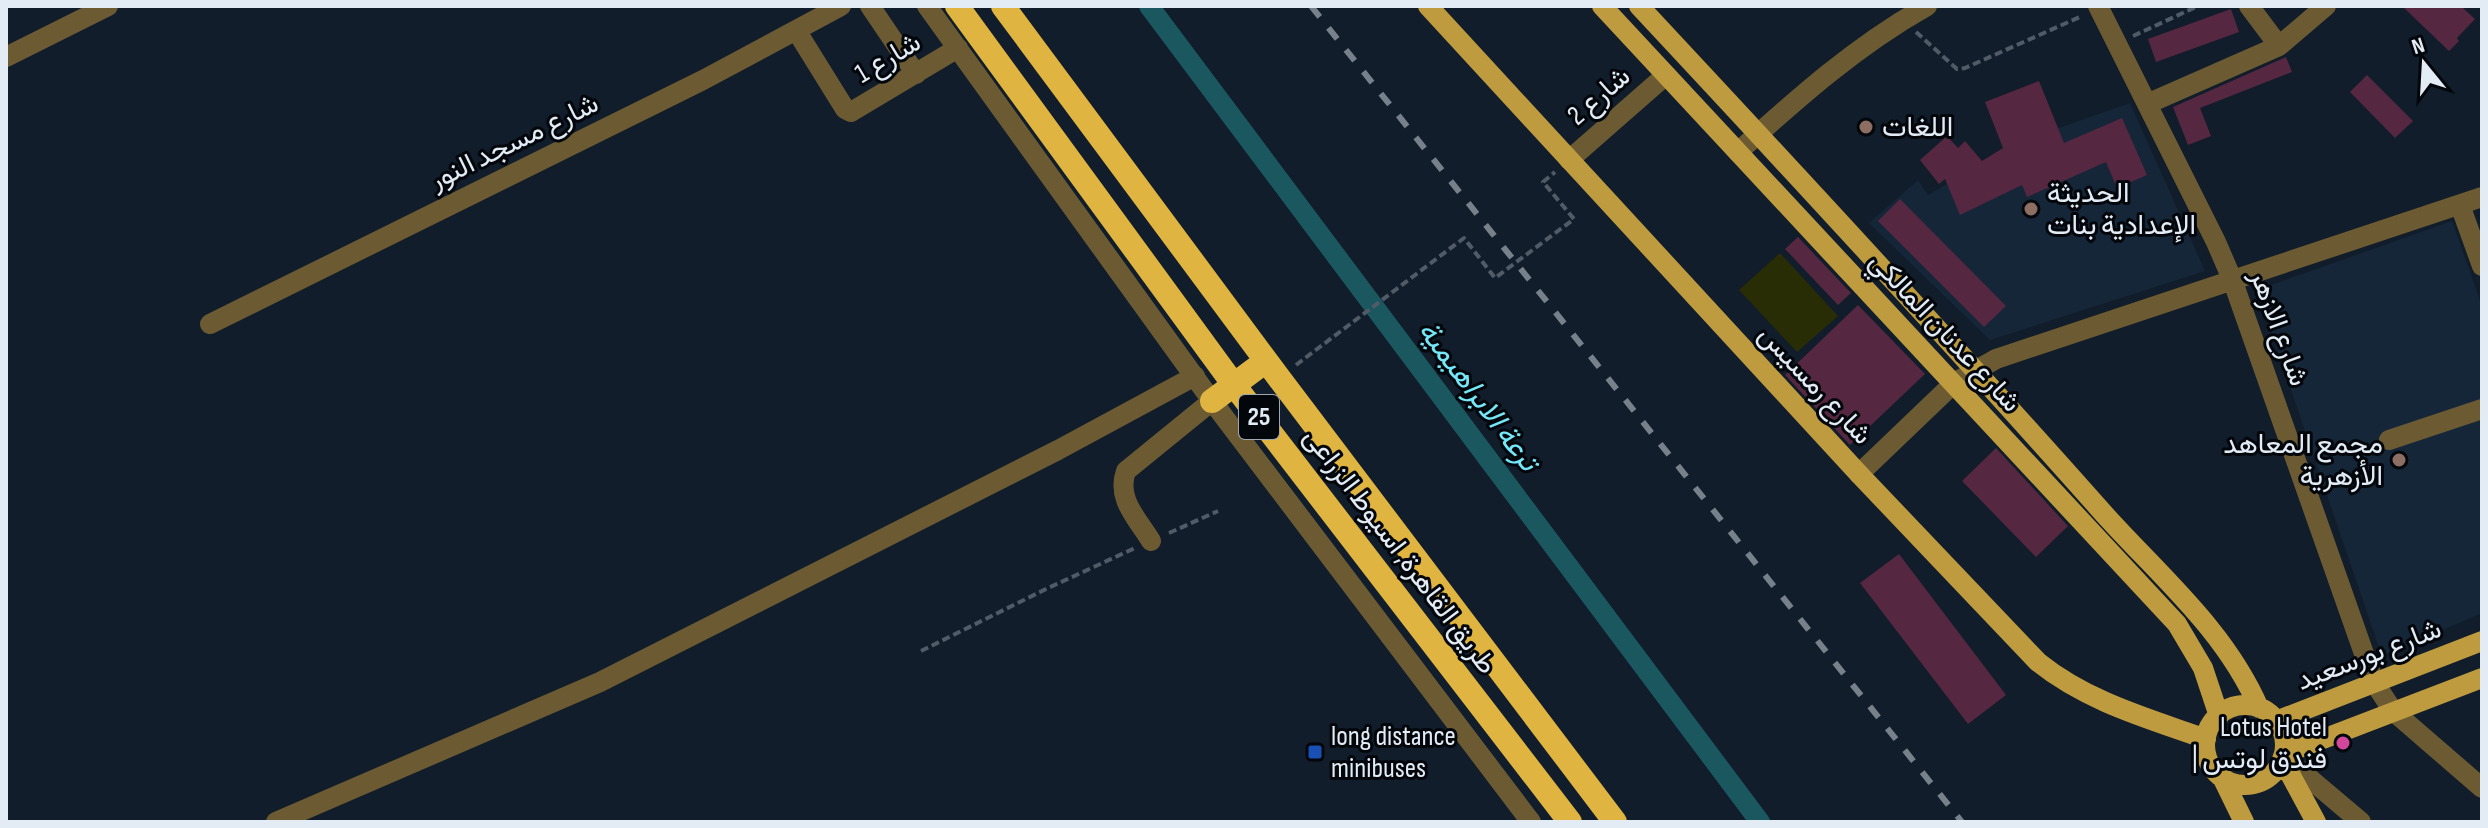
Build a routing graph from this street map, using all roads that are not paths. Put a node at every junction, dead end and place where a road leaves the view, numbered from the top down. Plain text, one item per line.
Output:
1 (108, 6) edge
2 (841, 6) edge
3 (870, 6) edge
4 (927, 6) edge
5 (957, 6) edge
6 (1003, 6) edge
7 (1428, 6) edge
8 (1602, 6) edge
9 (1636, 6) edge
10 (1927, 6) edge
11 (2249, 6) edge
12 (2326, 6) edge
13 (2098, 7) edge
14 (1616, 22) junction
15 (796, 30) junction
16 (2279, 46) junction
17 (958, 48) junction
18 (6, 57) edge
19 (916, 74) junction
20 (1666, 75) junction
21 (2147, 104) junction
22 (1758, 134) junction
23 (1738, 152) junction
24 (1569, 160) junction
25 (2482, 197) edge
26 (2460, 205) junction
27 (2482, 266) edge
28 (2232, 279) junction
29 (210, 324) dead end
30 (1266, 361) junction
31 (1976, 369) junction
32 (1195, 376) junction
33 (1954, 383) junction
34 (1234, 385) junction
35 (1212, 401) junction
36 (2482, 409) edge
37 (2389, 440) dead end
38 (1859, 474) junction
39 (1151, 541) road end
40 (2482, 641) edge
41 (2482, 678) edge
42 (2374, 682) junction
43 (2259, 708) junction
44 (2393, 711) junction
45 (2219, 716) junction
46 (2276, 721) junction
47 (2206, 739) junction
48 (2283, 757) junction
49 (2223, 779) junction
50 (2482, 788) edge
51 (276, 822) edge
52 (1531, 822) edge
53 (1570, 822) edge
54 (1615, 822) edge
55 (2244, 822) edge
56 (2316, 822) edge
57 (2361, 822) edge

1 - 18 street
2 - 15 street, شارع مسجد النور
3 - 19 street
4 - 17 street, طريق القاهرة, اسيوط الزراعى
5 - 34 highway, طريق القاهرة, اسيوط الزراعى / 25
6 - 30 highway, طريق القاهرة, اسيوط الزراعى / 25
7 - 24 main road, شارع رمسيس
8 - 14 main road, شارع عدنان المالكي
9 - 14 street
9 - 22 main road, شارع عدنان المالكي
10 - 22 street
11 - 16 street
12 - 16 street
13 - 21 street, شارع الازهر
14 - 20 main road, شارع عدنان المالكي
15 - 19 street, شارع 1
15 - 29 street, شارع مسجد النور
16 - 21 street
17 - 19 street, شارع 1
17 - 32 street, طريق القاهرة, اسيوط الزراعى
20 - 23 main road, شارع عدنان المالكي
20 - 24 street, شارع 2
21 - 28 street, شارع الازهر
22 - 23 street
22 - 31 main road, شارع عدنان المالكي
23 - 33 main road, شارع عدنان المالكي
24 - 38 main road, شارع رمسيس
25 - 26 street
26 - 27 street
26 - 28 street
28 - 31 street
28 - 42 street, شارع الازهر
30 - 34 highway
30 - 54 highway, طريق القاهرة, اسيوط الزراعى / 25
31 - 33 street
31 - 43 main road, شارع عدنان المالكي
32 - 35 street, طريق القاهرة, اسيوط الزراعى
32 - 51 street
33 - 38 street
33 - 45 main road, شارع عدنان المالكي
34 - 35 highway
34 - 53 highway, طريق القاهرة, اسيوط الزراعى / 25
35 - 39 street
35 - 52 street, طريق القاهرة, اسيوط الزراعى
36 - 37 street
38 - 47 main road, شارع رمسيس
40 - 42 main road, شارع بورسعيد
41 - 44 main road
42 - 44 street, شارع الازهر
42 - 46 main road, شارع بورسعيد
43 - 45 main road
43 - 46 main road
44 - 48 main road
44 - 50 street, شارع الازهر
45 - 47 main road
46 - 48 main road
47 - 49 main road
48 - 49 main road
48 - 56 main road
48 - 57 street
49 - 55 main road

